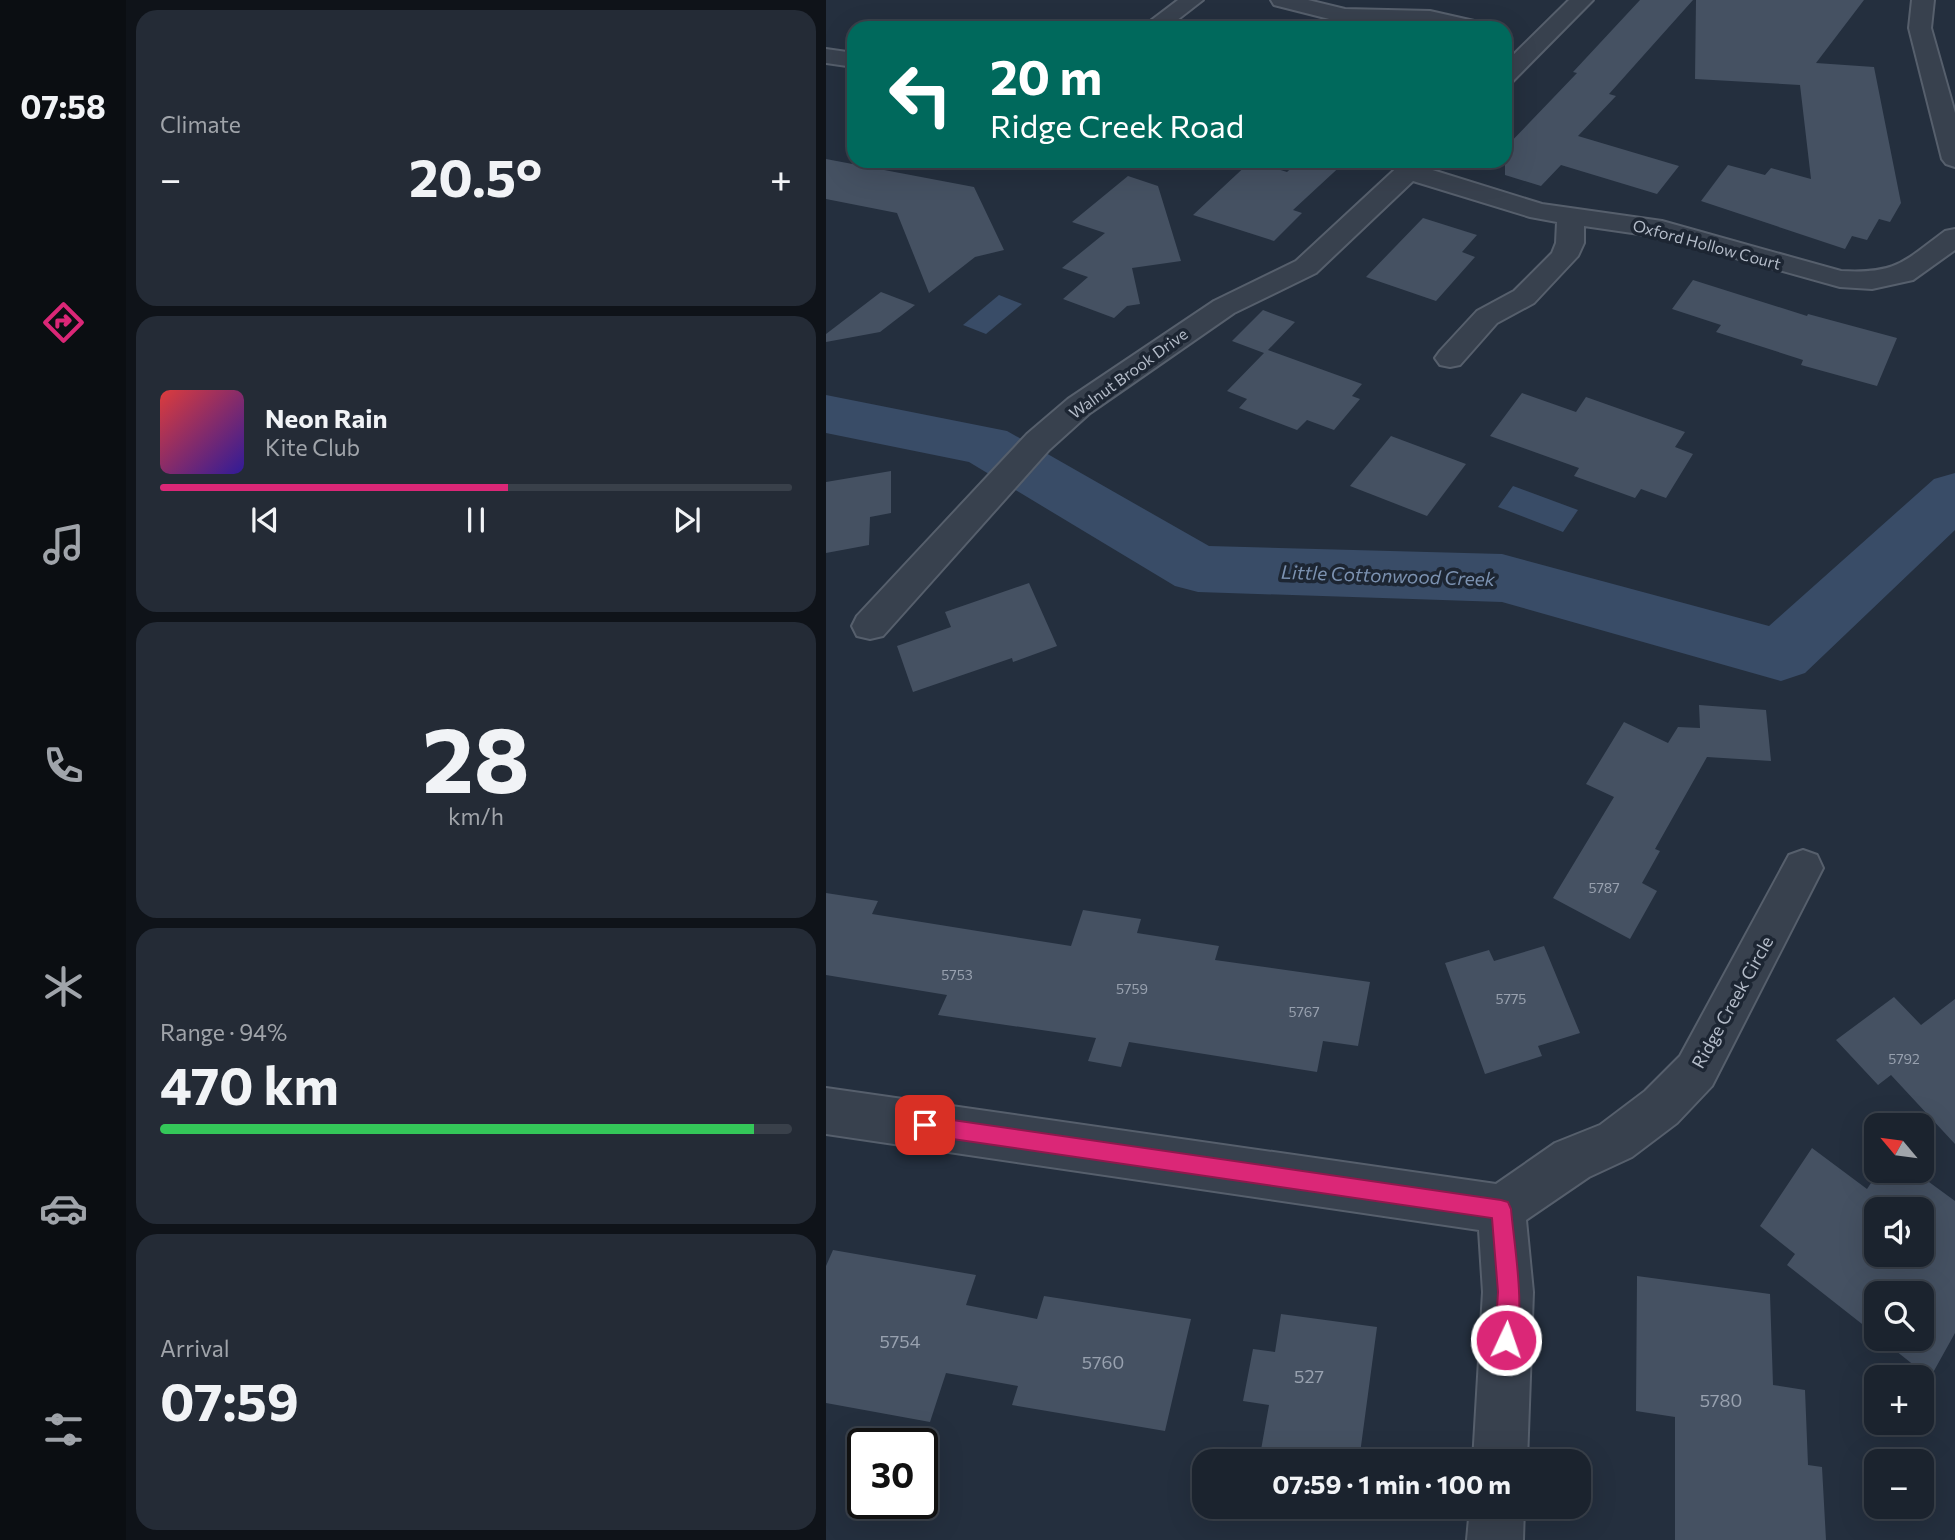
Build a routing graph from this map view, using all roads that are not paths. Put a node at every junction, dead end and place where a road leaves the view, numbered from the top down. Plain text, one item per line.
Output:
1 (1192, 0) edge
2 (1282, 0) edge
3 (1582, 0) edge
4 (1923, 0) edge
5 (1162, 21) edge
6 (1444, 21) edge
7 (1514, 38) dead end
8 (1537, 44) junction
9 (826, 56) edge
10 (847, 59) edge
11 (1512, 69) edge
12 (1955, 159) edge
13 (1412, 168) edge
14 (1420, 168) edge
15 (1571, 217) junction
16 (1955, 237) edge
17 (1450, 358) dead end
18 (870, 626) dead end
19 (1803, 868) dead end
20 (826, 1111) edge
21 (1501, 1209) junction
22 (1501, 1449) edge
23 (1496, 1519) edge
24 (1495, 1540) edge

1 - 5 street
2 - 6 street
3 - 8 street
4 - 12 street
7 - 8 street
8 - 11 street
9 - 10 street
13 - 18 street, Walnut Brook Drive
14 - 15 street, Oxford Hollow Court
15 - 16 street, Oxford Hollow Court
15 - 17 street
19 - 21 street, Ridge Creek Circle
20 - 21 street
21 - 22 street
23 - 24 street

